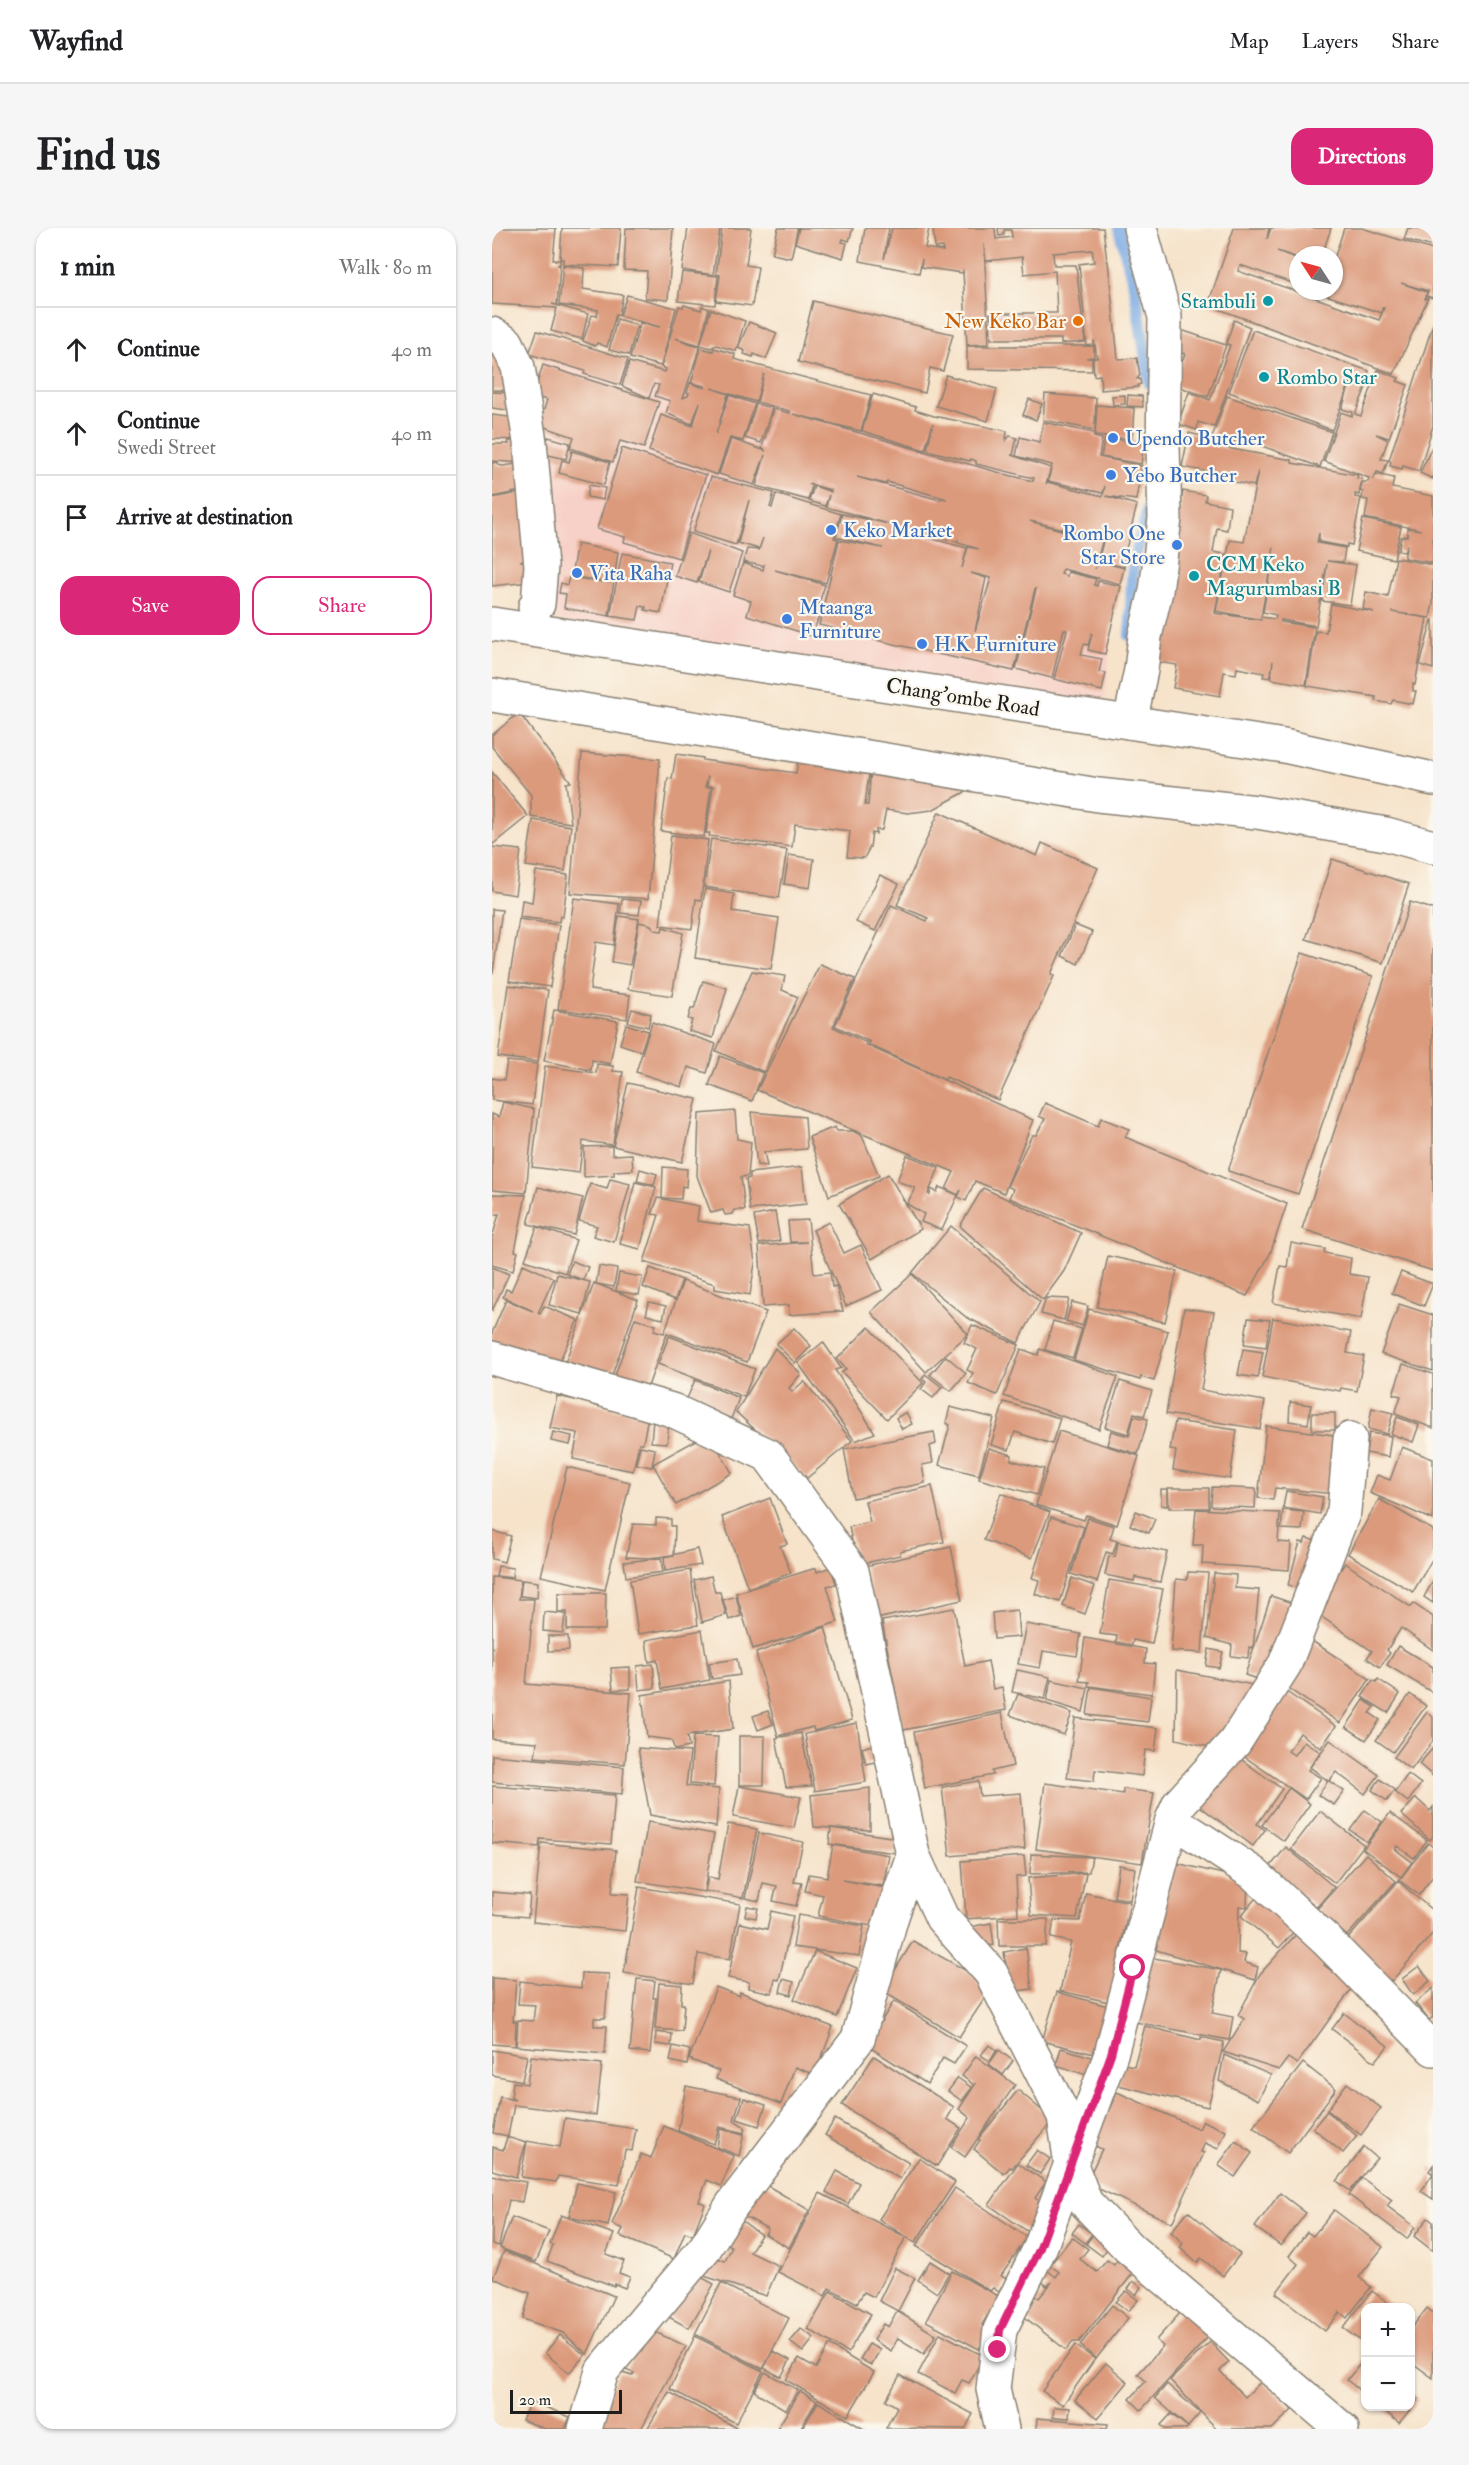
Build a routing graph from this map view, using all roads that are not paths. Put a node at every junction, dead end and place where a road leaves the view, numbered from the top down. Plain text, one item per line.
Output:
1 (1140, 228) edge
2 (492, 334) edge
3 (535, 608) dead end
4 (492, 624) edge
5 (492, 695) edge
6 (1130, 722) junction
7 (1433, 779) edge
8 (1433, 847) edge
9 (492, 1358) edge
10 (1350, 1439) dead end
11 (1172, 1820) junction
12 (913, 1855) junction
13 (942, 1918) junction
14 (891, 1919) junction
15 (1433, 2049) edge
16 (1071, 2165) junction
17 (585, 2429) edge
18 (1002, 2429) edge
19 (1342, 2429) edge

1 - 6 street
2 - 3 street
4 - 6 street, Chang'ombe Road
5 - 8 street
6 - 7 street, Chang'ombe Road
9 - 12 street
10 - 11 street
11 - 15 street
11 - 16 street
12 - 13 street
12 - 14 street
13 - 14 street
13 - 16 street
14 - 17 street
16 - 18 street
16 - 19 street

